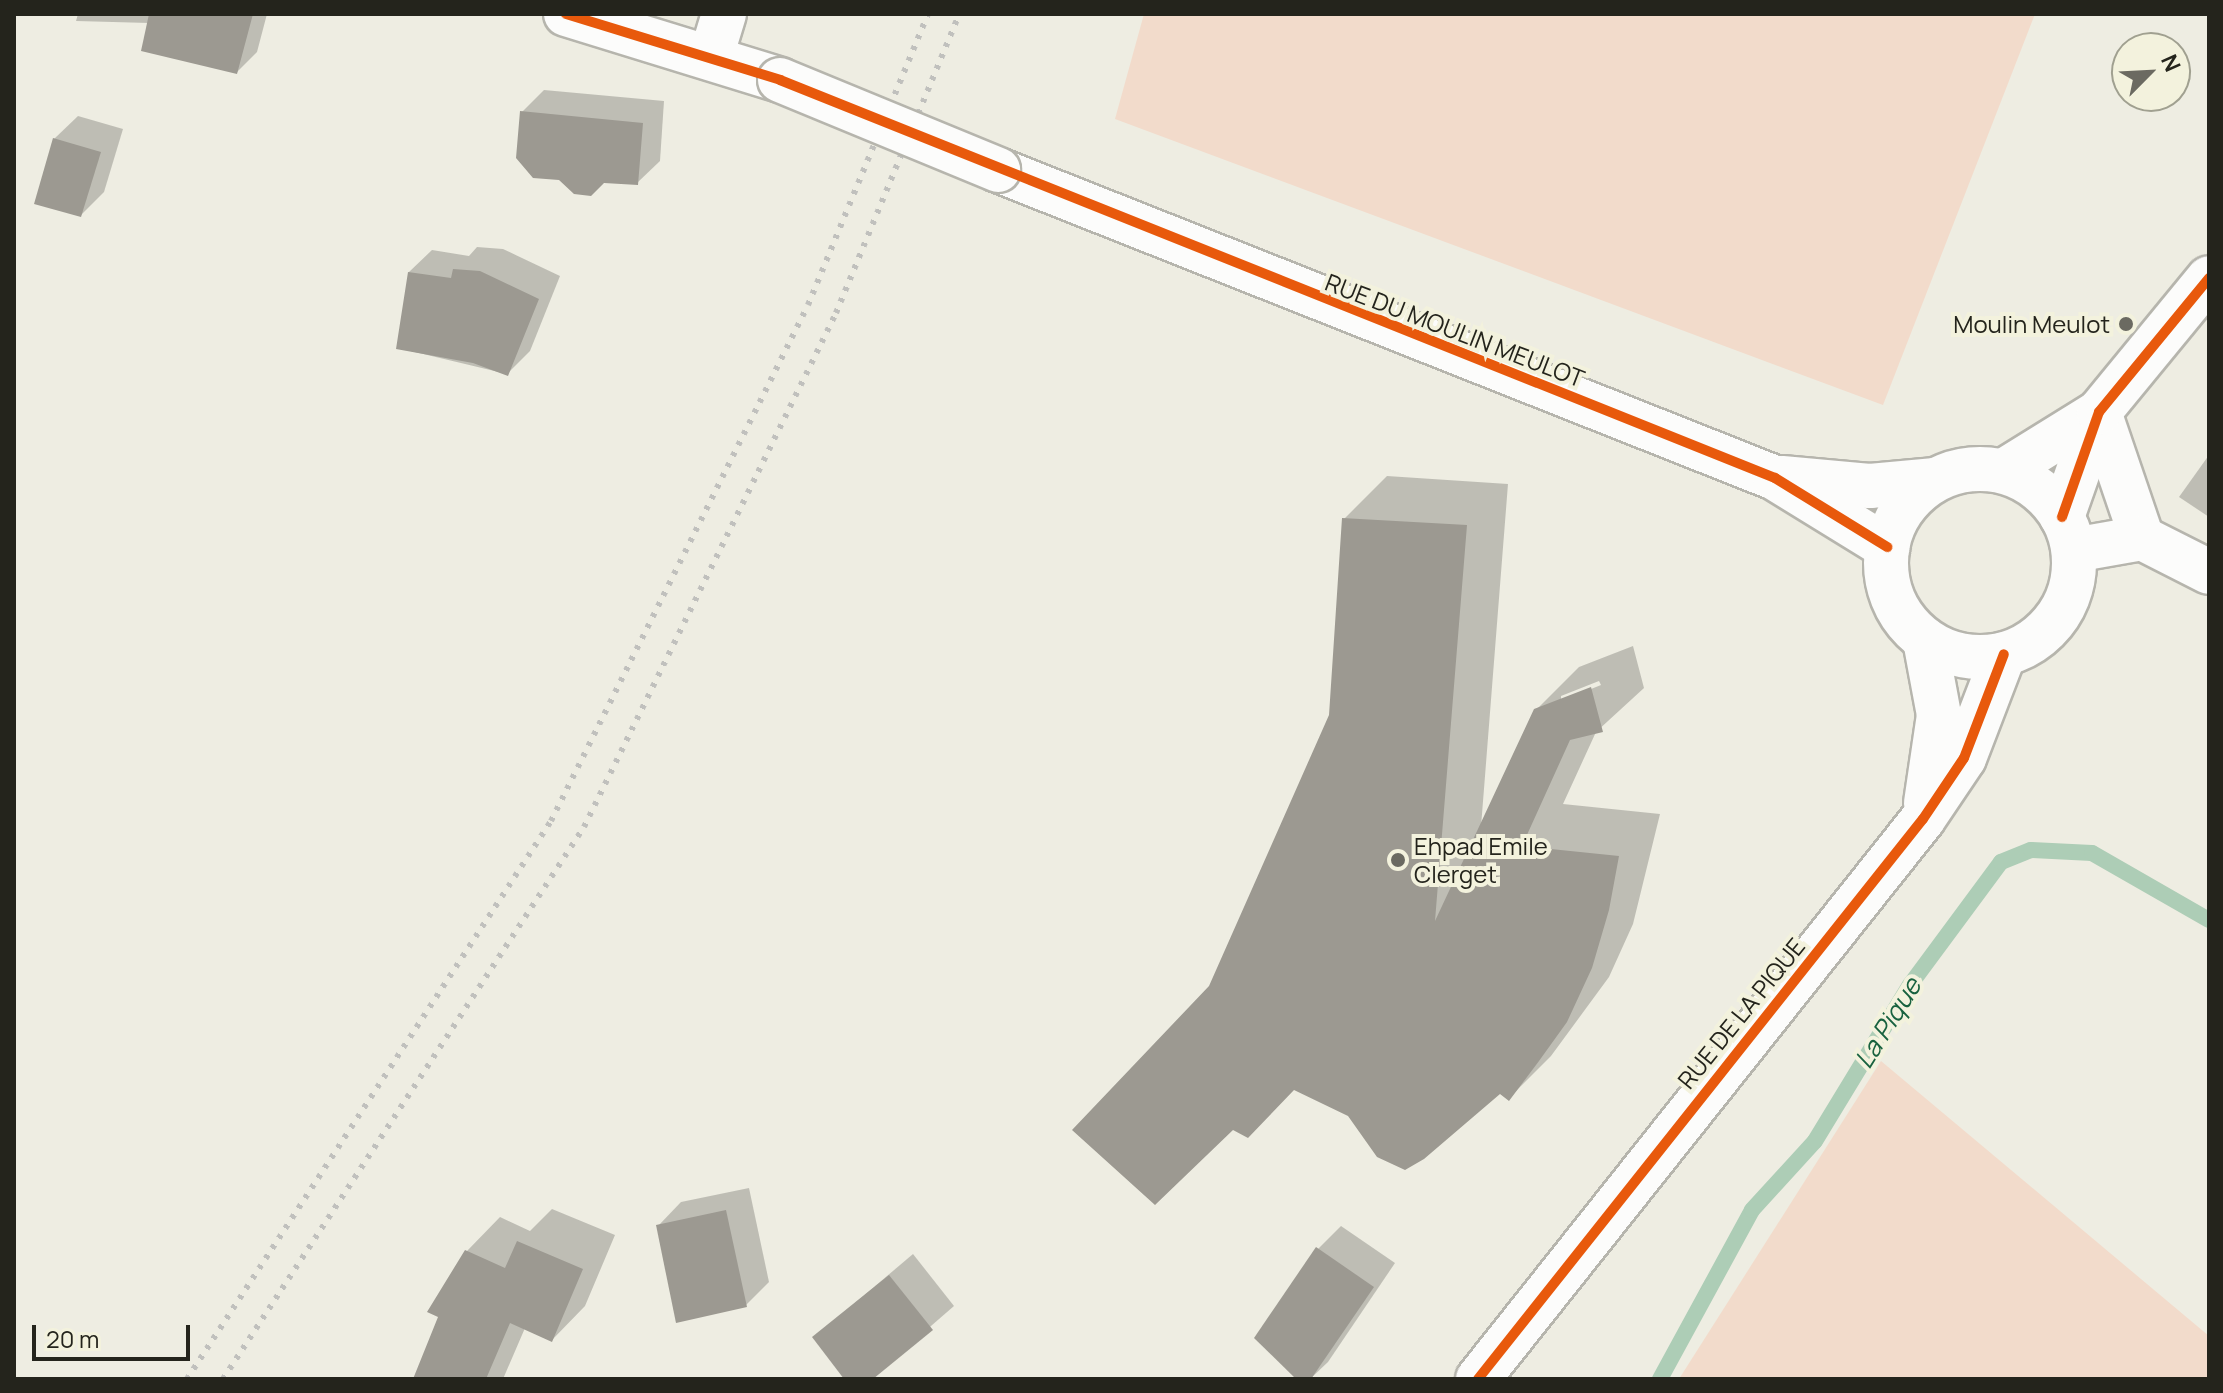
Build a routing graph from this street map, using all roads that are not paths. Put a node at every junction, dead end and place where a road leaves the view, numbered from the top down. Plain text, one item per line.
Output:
1 (566, 14) edge
2 (724, 14) edge
3 (711, 57) junction
4 (2209, 278) edge
5 (2099, 412) junction
6 (2004, 471) junction
7 (1775, 478) junction
8 (1933, 480) junction
9 (2068, 534) junction
10 (2142, 538) junction
11 (1887, 547) junction
12 (2209, 572) edge
13 (1925, 640) junction
14 (2004, 654) junction
15 (1923, 819) junction
16 (1478, 1379) edge

1 - 3 street, RUE DU MOULIN MEULOT
2 - 3 street
3 - 7 street, RUE DU MOULIN MEULOT, bridge
4 - 5 street
5 - 6 street
5 - 9 street
5 - 10 street
6 - 8 street
6 - 9 street
7 - 8 street, RUE DU MOULIN MEULOT
7 - 11 street, RUE DU MOULIN MEULOT
8 - 11 street
9 - 10 street
9 - 14 street
10 - 12 street
11 - 13 street
13 - 14 street
13 - 15 street, RUE DE LA PIQUE
14 - 15 street, RUE DE LA PIQUE
15 - 16 street, RUE DE LA PIQUE

